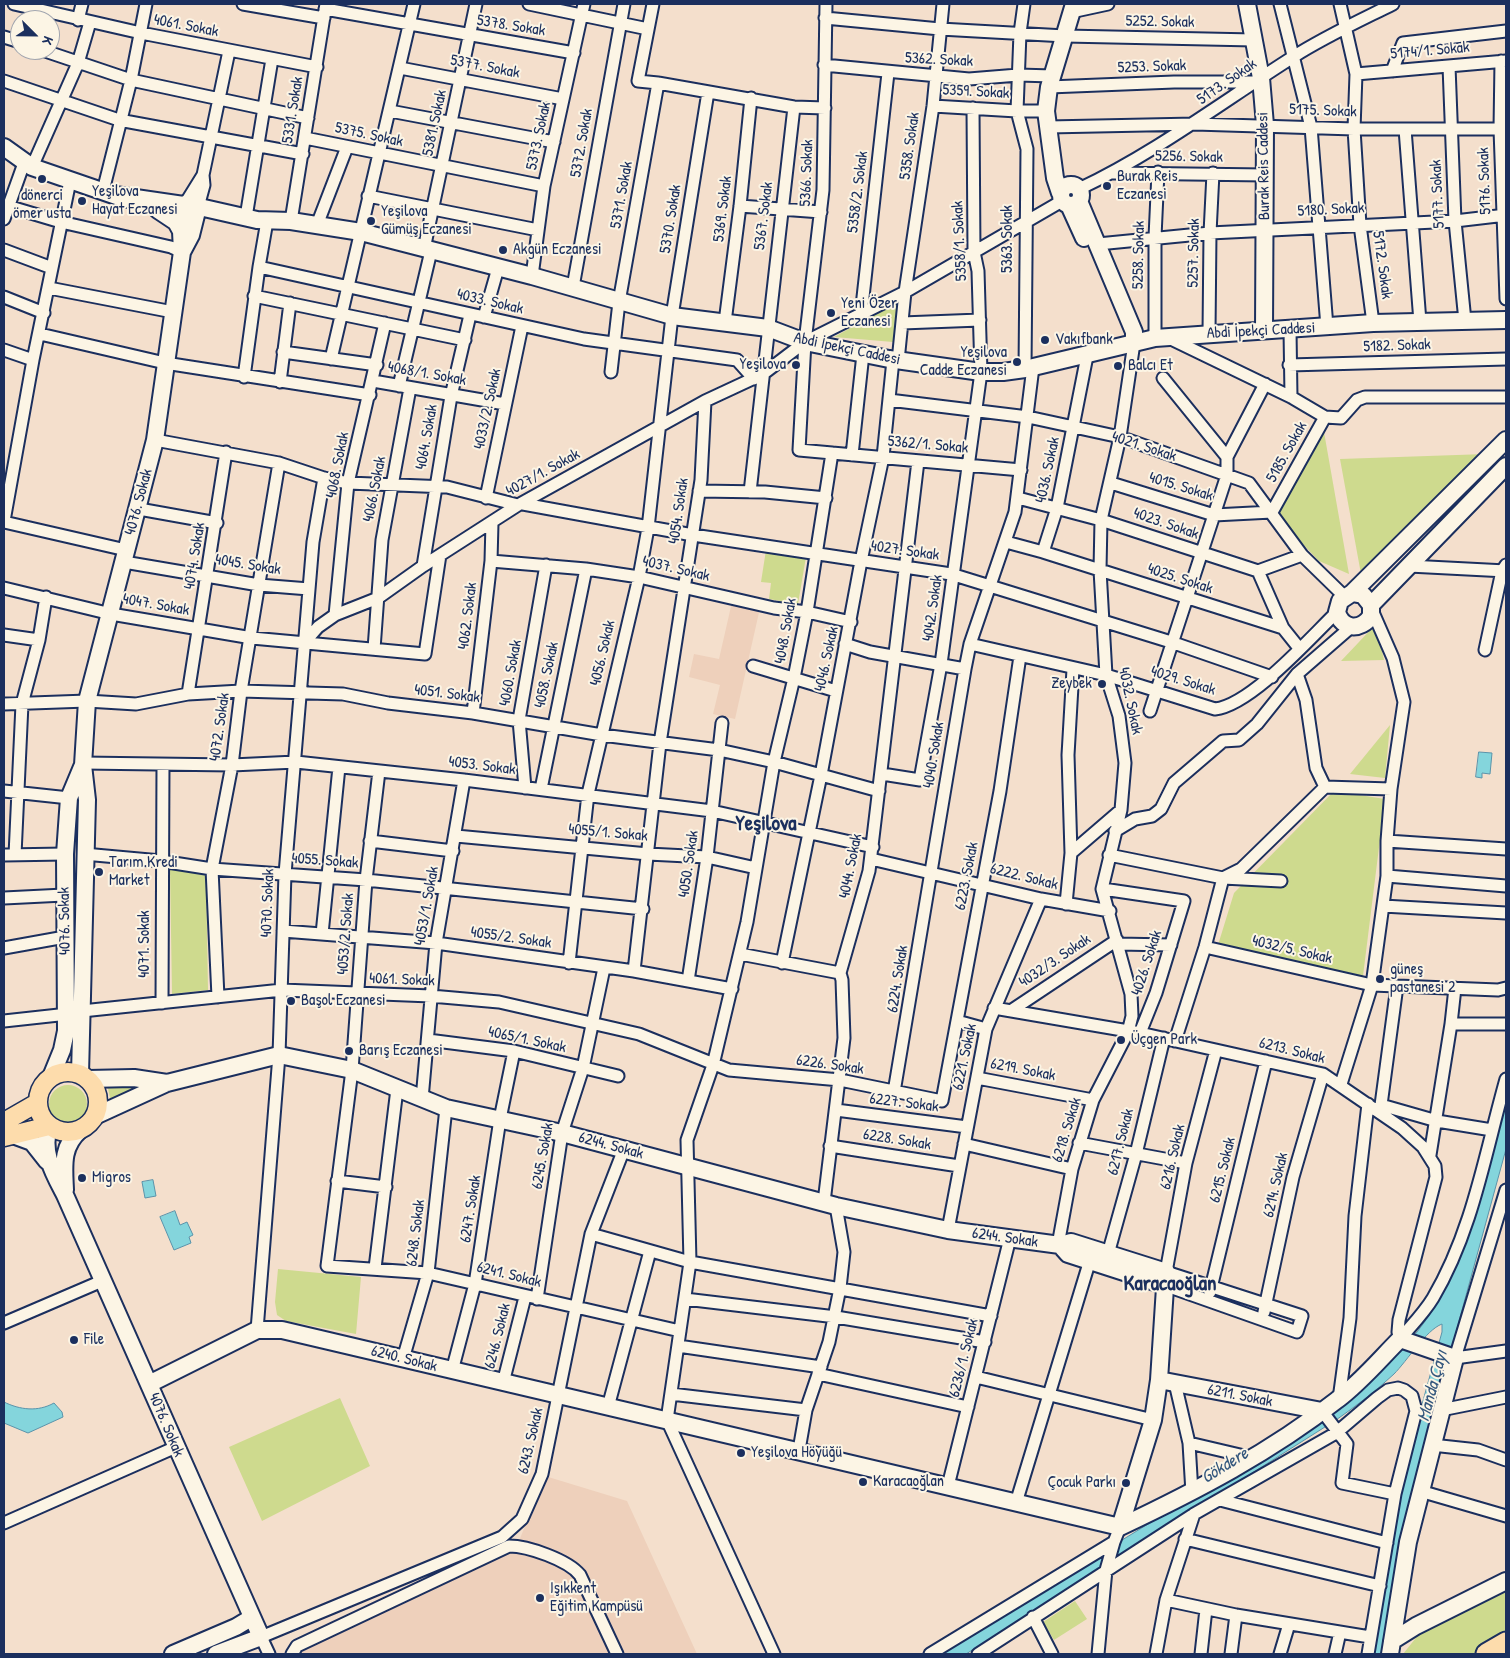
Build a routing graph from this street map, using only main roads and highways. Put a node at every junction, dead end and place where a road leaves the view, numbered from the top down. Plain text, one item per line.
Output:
1 (37, 1102) junction
2 (49, 1126) junction
3 (7, 1131) edge
4 (1506, 1643) edge
5 (1488, 1654) edge

1 - 2 main road
1 - 2 main road
1 - 3 main road
2 - 3 main road
4 - 5 highway

